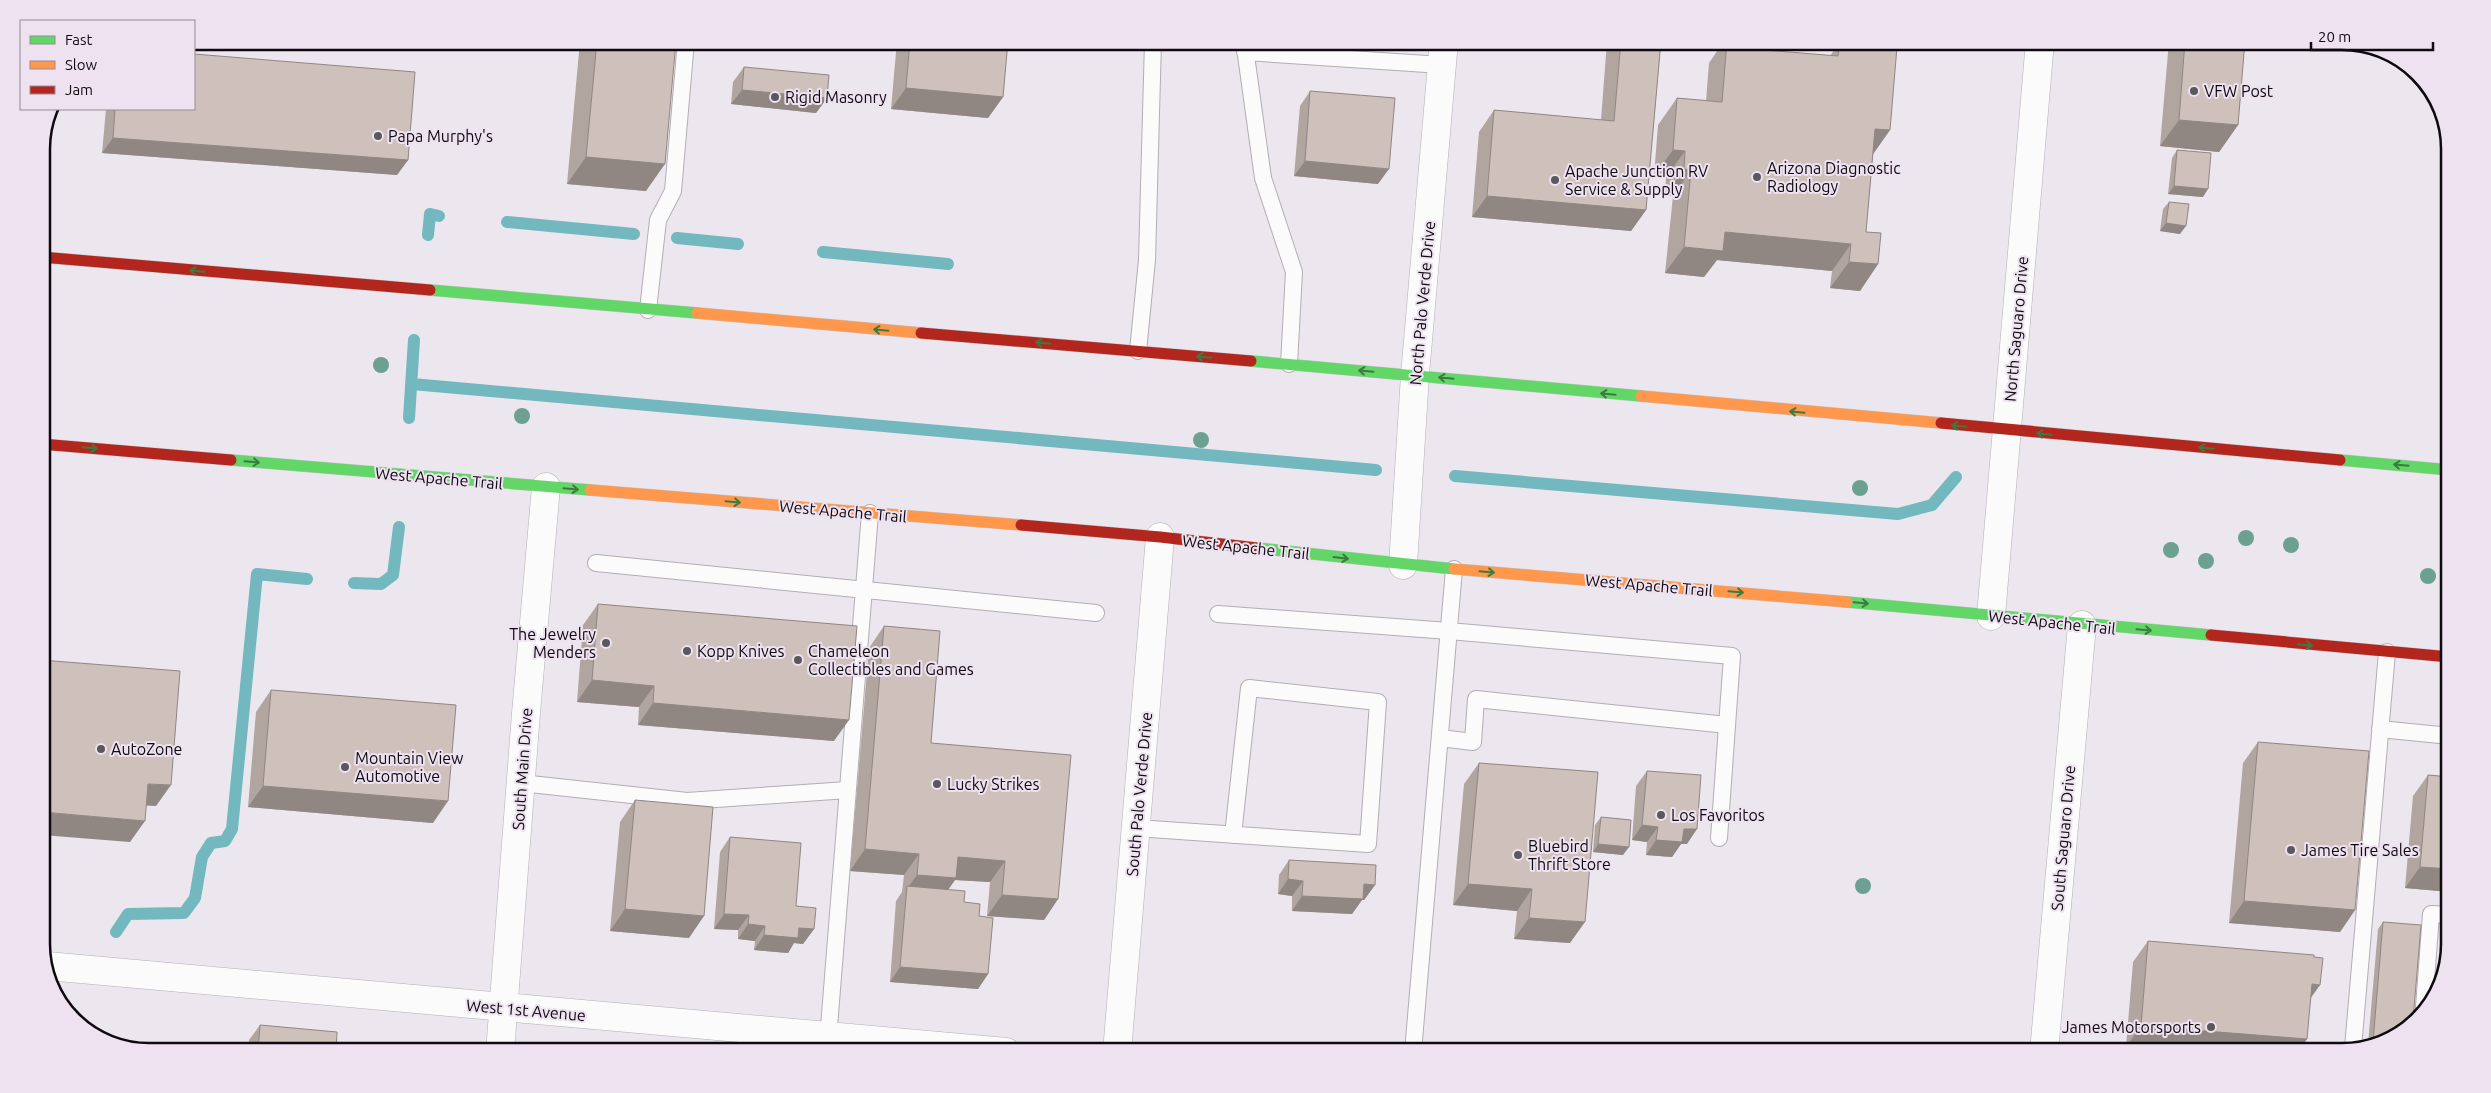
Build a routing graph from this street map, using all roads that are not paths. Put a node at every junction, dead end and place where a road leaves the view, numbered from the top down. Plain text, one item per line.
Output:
1 (685, 50) edge
2 (1153, 50) edge
3 (1244, 50) edge
4 (1344, 50) edge
5 (2039, 50) edge
6 (1443, 53) edge
7 (50, 258) edge
8 (648, 310) junction
9 (1138, 351) junction
10 (1289, 364) junction
11 (1415, 375) junction
12 (2007, 431) junction
13 (50, 445) edge
14 (2441, 469) edge
15 (546, 486) junction
16 (870, 513) junction
17 (1160, 537) junction
18 (596, 563) dead end
19 (1404, 565) junction
20 (1454, 570) junction
21 (864, 589) junction
22 (1096, 613) dead end
23 (1218, 614) dead end
24 (1991, 616) junction
25 (2082, 625) junction
26 (1449, 631) junction
27 (2386, 652) junction
28 (2441, 656) edge
29 (1727, 725) junction
30 (2380, 729) junction
31 (2441, 735) edge
32 (1440, 738) junction
33 (520, 782) junction
34 (848, 790) junction
35 (1136, 828) junction
36 (1233, 835) junction
37 (1719, 838) dead end
38 (2441, 915) edge
39 (53, 969) edge
40 (2427, 994) edge
41 (504, 1008) junction
42 (2353, 1042) edge
43 (501, 1043) edge
44 (819, 1043) edge
45 (828, 1043) edge
46 (1118, 1043) edge
47 (1414, 1043) edge
48 (2045, 1043) edge

1 - 8 lane
2 - 9 lane
3 - 10 lane
4 - 6 lane
5 - 12 street, North Saguaro Drive
6 - 11 street, North Palo Verde Drive
8 -> 7 main road
9 -> 8 main road
10 -> 9 main road
11 -> 10 main road
12 -> 11 main road
11 - 19 street, North Palo Verde Drive
14 -> 12 main road
12 - 24 street, North Saguaro Drive
13 -> 15 main road, West Apache Trail
15 -> 16 main road, West Apache Trail
15 - 33 street, South Main Drive
16 - 17 main road, West Apache Trail
16 - 21 lane
17 -> 19 main road, West Apache Trail
17 - 35 street, South Palo Verde Drive
18 - 21 lane
19 - 20 main road, West Apache Trail
20 -> 24 main road, West Apache Trail
20 - 26 lane
21 - 22 lane
21 - 34 lane
23 - 26 lane
24 - 25 main road, West Apache Trail
25 -> 27 main road, West Apache Trail
25 - 48 street, South Saguaro Drive
26 - 29 lane
26 - 32 lane
27 - 28 main road, West Apache Trail
27 - 30 lane
29 - 32 lane
29 - 37 lane
30 - 31 lane
30 - 42 lane
32 - 47 lane
33 - 34 lane
33 - 41 street, South Main Drive
34 - 45 lane
35 - 36 lane
35 - 46 street, South Palo Verde Drive
36 - 36 lane
38 - 40 lane
39 - 41 street, West 1st Avenue
41 - 43 street, South Main Drive
41 - 44 street, West 1st Avenue

